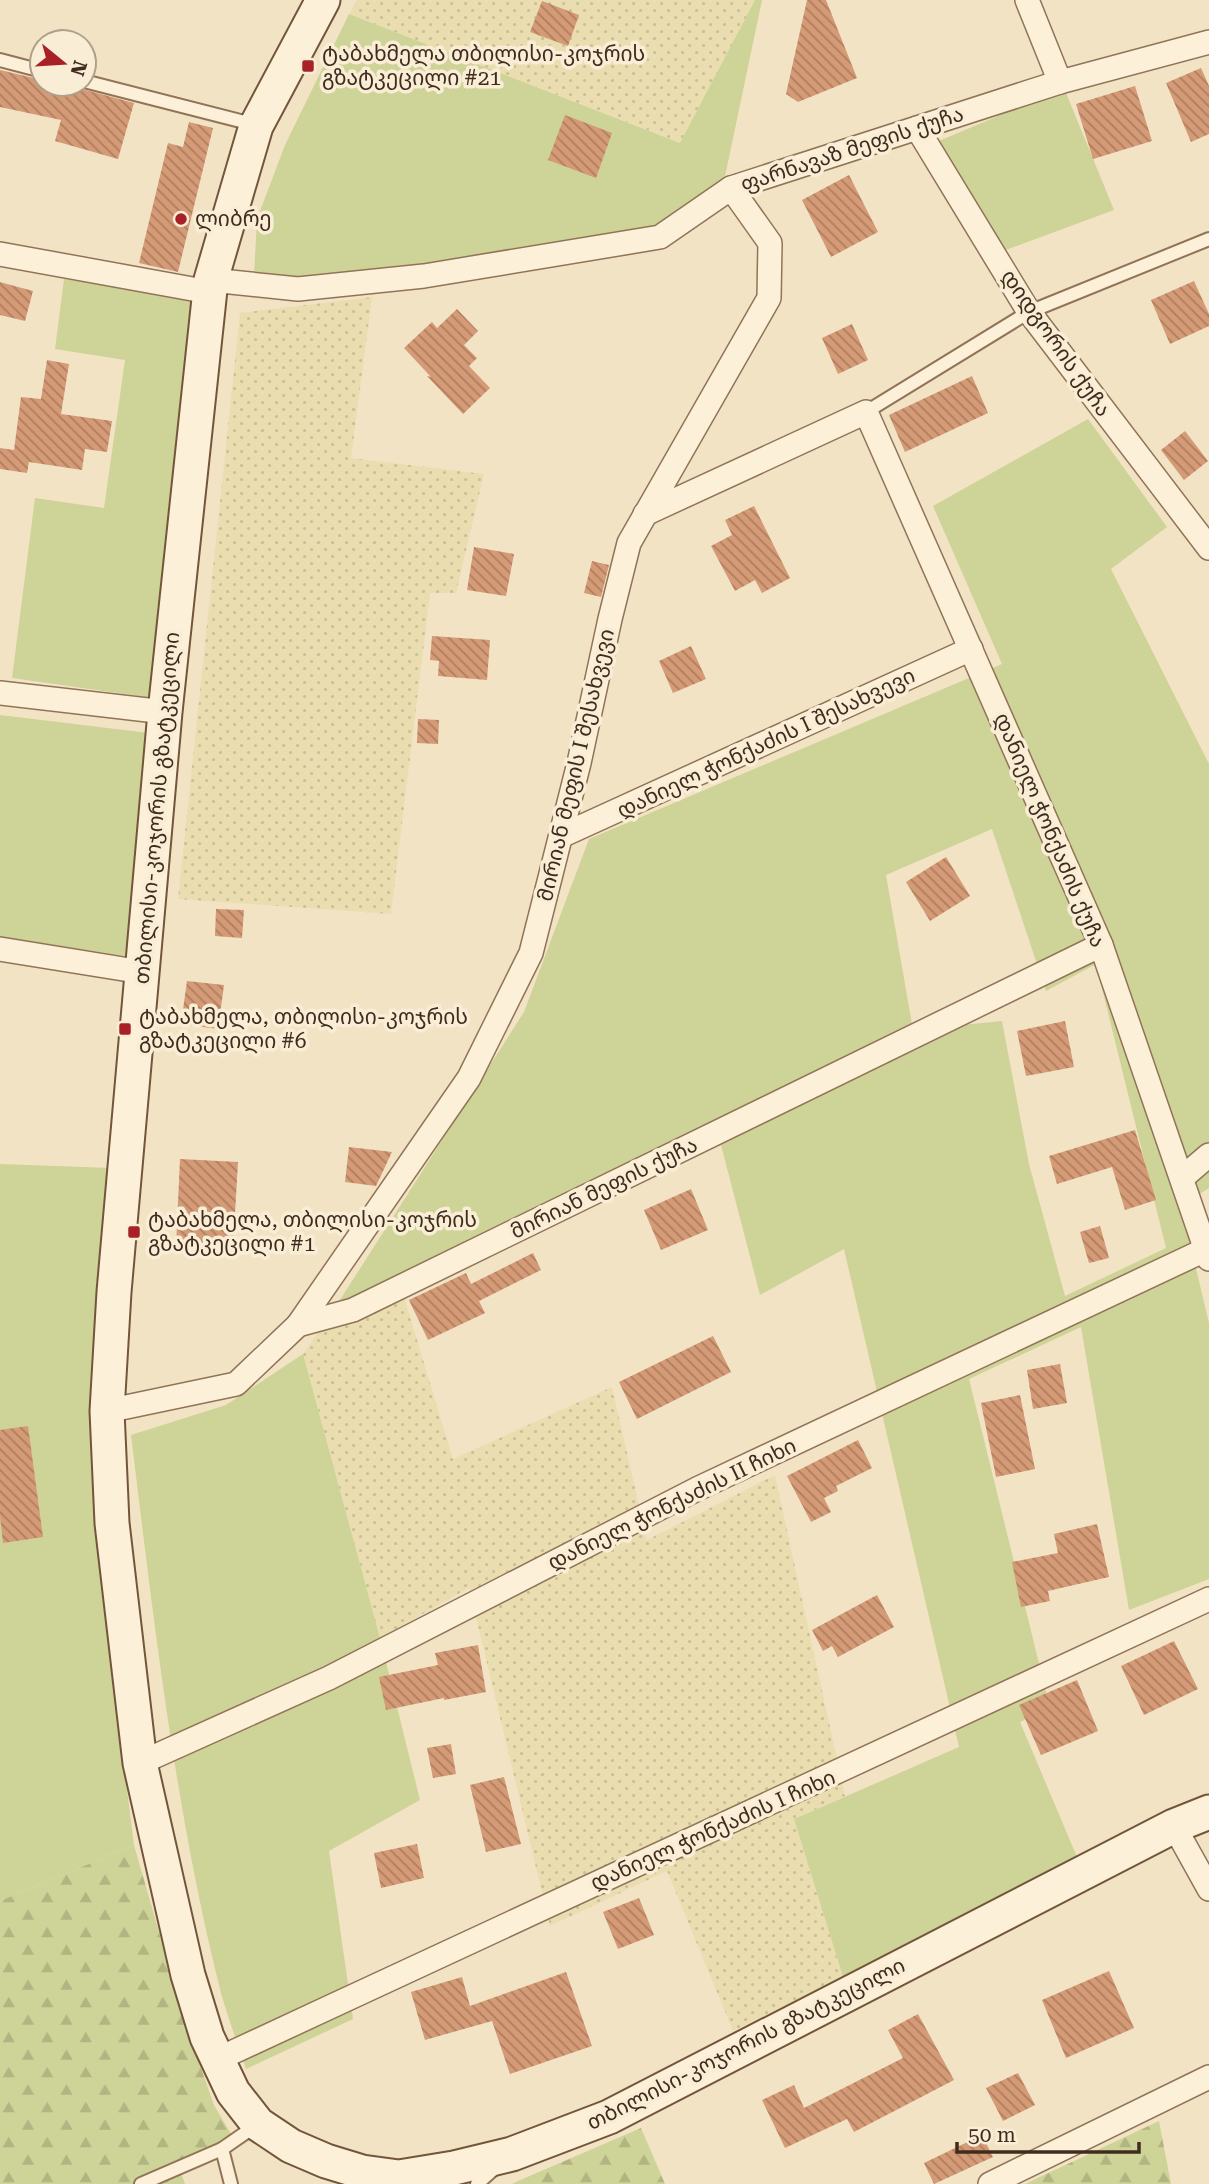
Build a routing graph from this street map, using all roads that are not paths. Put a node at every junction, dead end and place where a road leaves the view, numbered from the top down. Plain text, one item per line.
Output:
1 (323, 0) edge
2 (1027, 0) edge
3 (1209, 42) edge
4 (0, 60) edge
5 (28, 67) edge
6 (1060, 82) junction
7 (98, 85) edge
8 (256, 126) junction
9 (917, 128) junction
10 (731, 188) junction
11 (1209, 239) edge
12 (0, 254) edge
13 (210, 286) junction
14 (1028, 312) junction
15 (866, 412) junction
16 (645, 514) junction
17 (1209, 548) edge
18 (971, 649) junction
19 (0, 693) edge
20 (165, 712) junction
21 (561, 836) junction
22 (1101, 945) junction
23 (0, 949) edge
24 (142, 972) junction
25 (1209, 1155) edge
26 (1182, 1178) junction
27 (1208, 1254) edge
28 (298, 1325) junction
29 (107, 1411) junction
30 (1209, 1599) edge
31 (140, 1763) junction
32 (1209, 1812) edge
33 (1174, 1826) junction
34 (1209, 1889) edge
35 (216, 2060) junction
36 (1209, 2077) edge
37 (258, 2124) junction
38 (222, 2149) junction
39 (512, 2154) junction
40 (141, 2184) edge
41 (231, 2184) edge
42 (477, 2184) edge
43 (990, 2184) edge

1 - 8 main road, თბილისი-კოჯორის გზატკეცილი
2 - 6 street
3 - 6 street, ფარნავაზ მეფის ქუჩა
4 - 5 lane
6 - 9 street, ფარნავაზ მეფის ქუჩა
7 - 8 lane
8 - 13 main road, თბილისი-კოჯორის გზატკეცილი
9 - 10 street, ფარნავაზ მეფის ქუჩა
9 - 14 street, დიდგორის ქუჩა
10 - 13 street, ფარნავაზ მეფის ქუჩა
10 - 16 street, მირიან მეფის I შესახვევი
11 - 14 lane
12 - 13 street, ფარნავაზ მეფის ქუჩა
13 - 20 main road, თბილისი-კოჯორის გზატკეცილი
14 - 15 lane
14 - 17 street, დიდგორის ქუჩა
15 - 16 street
15 - 18 street, დანიელ ჭონქაძის ქუჩა
16 - 21 street, მირიან მეფის I შესახვევი
18 - 21 street, დანიელ ჭონქაძის I შესახვევი
18 - 22 street, დანიელ ჭონქაძის ქუჩა
19 - 20 street
20 - 24 main road, თბილისი-კოჯორის გზატკეცილი
21 - 28 street, მირიან მეფის I შესახვევი
22 - 26 street, დანიელ ჭონქაძის ქუჩა
22 - 28 street, მირიან მეფის ქუჩა
23 - 24 street
24 - 29 main road, თბილისი-კოჯორის გზატკეცილი
25 - 26 street
26 - 27 street, დანიელ ჭონქაძის ქუჩა
27 - 31 street, დანიელ ჭონქაძის II ჩიხი
28 - 29 street, მირიან მეფის ქუჩა
29 - 31 main road, თბილისი-კოჯორის გზატკეცილი
30 - 35 street, დანიელ ჭონქაძის I ჩიხი
31 - 35 main road, თბილისი-კოჯორის გზატკეცილი
32 - 33 main road, თბილისი-კოჯორის გზატკეცილი
33 - 34 street
33 - 39 main road, თბილისი-კოჯორის გზატკეცილი
35 - 37 main road, თბილისი-კოჯორის გზატკეცილი
36 - 43 street
37 - 38 lane
37 - 39 main road, თბილისი-კოჯორის გზატკეცილი
38 - 40 lane
38 - 41 lane
39 - 42 lane

